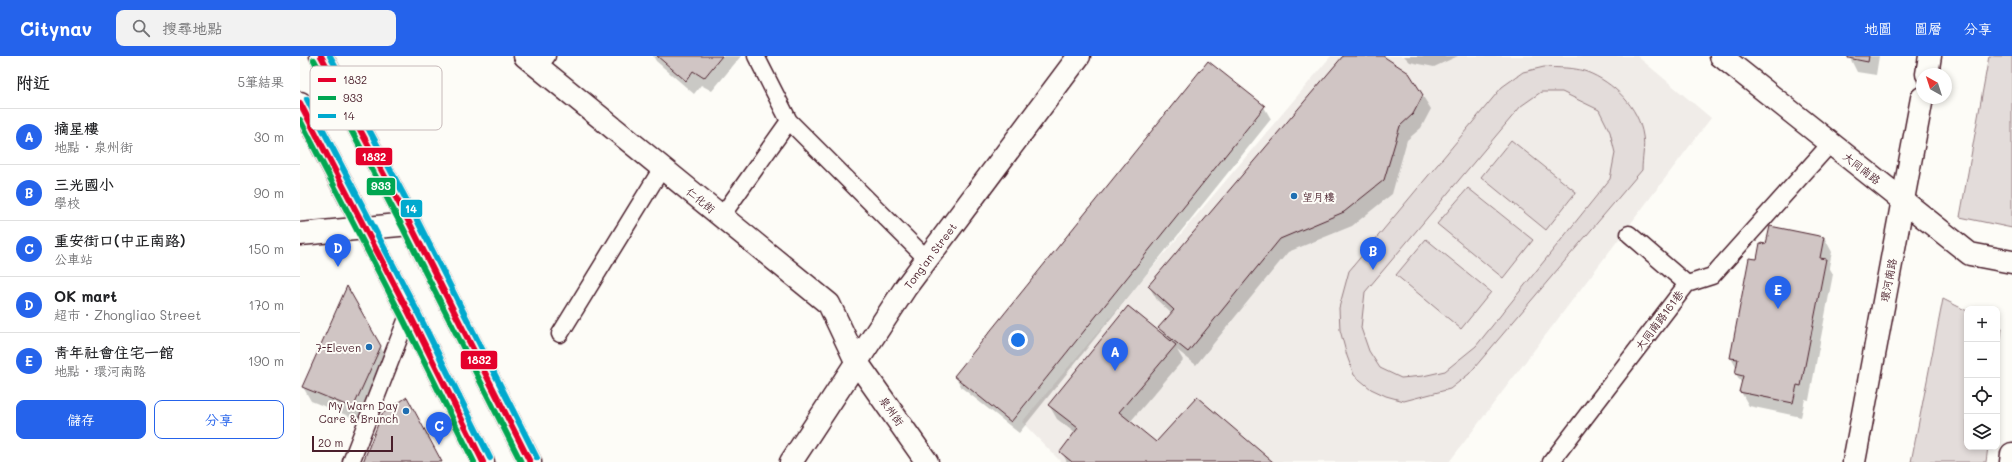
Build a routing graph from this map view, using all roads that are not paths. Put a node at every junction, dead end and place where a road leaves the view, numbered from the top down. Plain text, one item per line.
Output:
1 (321, 56) edge
2 (756, 56) edge
3 (1079, 56) edge
4 (1721, 56) edge
5 (1930, 56) edge
6 (537, 60) edge
7 (326, 66) edge
8 (1928, 68) edge
9 (300, 103) edge
10 (1921, 104) edge
11 (789, 121) junction
12 (310, 122) edge
13 (314, 130) edge
14 (360, 130) edge
15 (1831, 143) junction
16 (662, 168) junction
17 (1903, 200) junction
18 (722, 217) junction
19 (410, 224) junction
20 (365, 228) junction
21 (1629, 234) dead end
22 (302, 238) edge
23 (927, 259) junction
24 (2012, 262) edge
25 (1687, 284) junction
26 (409, 313) junction
27 (560, 334) dead end
28 (856, 361) junction
29 (2012, 454) edge
30 (351, 462) edge
31 (483, 462) edge
32 (530, 462) edge
33 (791, 462) edge
34 (928, 462) edge
35 (1551, 462) edge
36 (1854, 462) edge
37 (2011, 462) edge

1 - 7 street
2 - 11 lane
3 - 23 street, Tong'an Street
4 - 15 street, 大同南路
5 - 8 street
6 - 16 street, 仁化街
9 - 12 street
10 - 17 street, 環河南路
11 - 18 lane
11 - 23 lane
13 - 20 street
14 - 19 street
15 - 17 street, 大同南路
15 - 25 lane, 大同南路161巷
16 - 18 street, 仁化街
16 - 27 lane
17 - 24 street, 大同南路
17 - 36 street, 環河南路
18 - 28 street, 仁化街
19 - 20 street
19 - 32 street
20 - 22 street
20 - 26 street
21 - 25 lane
23 - 28 street, Tong'an Street
25 - 35 lane, 大同南路161巷
26 - 30 lane
26 - 31 street
28 - 33 street, Tong'an Street
28 - 34 street, 泉州街
29 - 37 street

